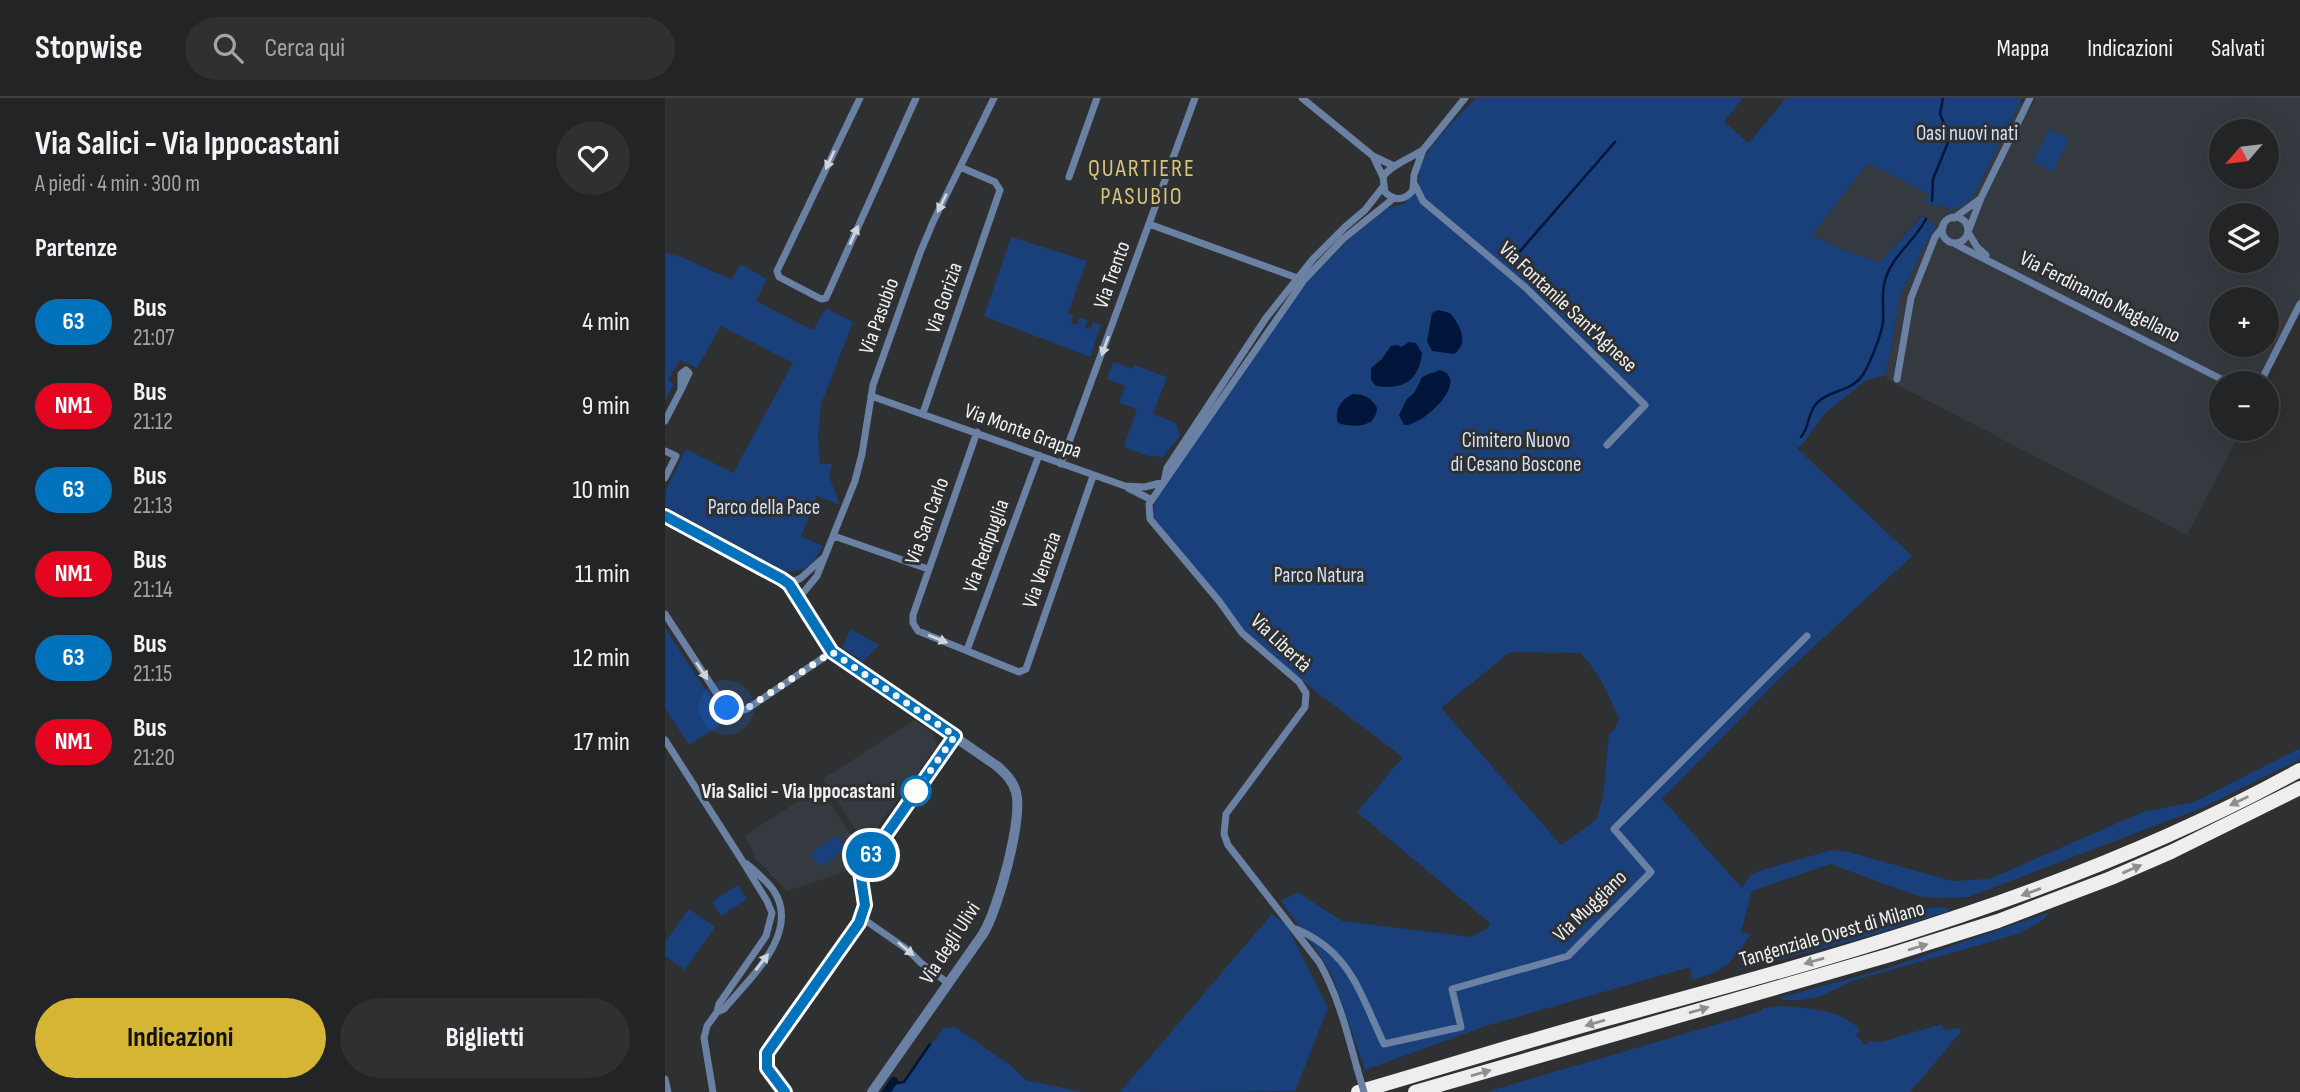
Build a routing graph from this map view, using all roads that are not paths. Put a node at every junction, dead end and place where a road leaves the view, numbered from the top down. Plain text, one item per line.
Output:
1 (860, 98) edge
2 (916, 98) edge
3 (994, 98) edge
4 (1097, 98) edge
5 (1195, 98) edge
6 (1302, 98) edge
7 (1465, 98) edge
8 (2029, 100) edge
9 (1423, 150) junction
10 (1373, 156) junction
11 (1396, 166) junction
12 (960, 167) junction
13 (1414, 175) junction
14 (1069, 177) dead end
15 (1383, 177) junction
16 (1415, 185) junction
17 (1383, 187) junction
18 (1394, 198) junction
19 (1405, 198) junction
20 (1981, 198) junction
21 (1423, 201) junction
22 (1954, 218) junction
23 (1149, 224) junction
24 (1943, 227) junction
25 (1968, 232) junction
26 (1952, 242) junction
27 (1931, 251) junction
28 (1992, 260) junction
29 (1301, 279) junction
30 (2300, 304) edge
31 (2266, 371) edge
32 (2209, 373) edge
33 (1897, 379) dead end
34 (681, 390) dead end
35 (871, 396) junction
36 (923, 413) junction
37 (665, 421) edge
38 (977, 432) junction
39 (1607, 445) dead end
40 (665, 450) edge
41 (1039, 455) junction
42 (1061, 464) junction
43 (1093, 476) junction
44 (665, 478) edge
45 (1164, 482) junction
46 (1125, 486) junction
47 (1152, 500) junction
48 (665, 516) edge
49 (834, 536) junction
50 (825, 556) junction
51 (927, 569) junction
52 (789, 584) junction
53 (798, 599) junction
54 (665, 614) edge
55 (1807, 636) dead end
56 (967, 650) junction
57 (832, 652) junction
58 (955, 736) junction
59 (665, 740) edge
60 (2300, 770) edge
61 (2300, 788) edge
62 (740, 857) junction
63 (1275, 904) joint
64 (862, 918) junction
65 (1295, 929) junction
66 (948, 983) junction
67 (717, 1012) junction
68 (665, 1079) edge
69 (668, 1092) edge
70 (712, 1092) edge
71 (785, 1092) edge
72 (871, 1092) edge
73 (1358, 1092) edge
74 (1364, 1092) edge
75 (1415, 1092) edge

1 -> 2 street
3 - 12 street, Via Pasubio
4 - 14 street
5 - 23 street, Via Trento
6 - 10 street
7 - 9 street
8 - 20 street
9 - 11 street
9 - 13 street
10 - 11 street
10 - 15 street
11 - 13 street
11 - 15 street
12 -> 35 street, Via Pasubio
12 - 36 street, Via Gorizia
13 - 16 street
15 - 17 street
16 - 19 street
16 - 21 street
17 - 18 street
17 - 29 street
18 - 19 street
18 - 29 street
19 - 21 street
20 - 22 street
20 - 25 street
21 - 39 street, Via Fontanile Sant'Agnese
22 - 24 street
22 - 25 street
23 - 29 street
23 -> 42 street, Via Trento
24 - 26 street
24 - 27 street
25 - 26 street
25 - 28 street, Via Ferdinando Magellano
26 - 27 street
26 - 28 street, Via Ferdinando Magellano
27 - 33 street
28 - 32 street, Via Ferdinando Magellano
29 - 45 street
30 - 31 street
34 - 37 street
35 - 36 street, Via Monte Grappa
35 - 49 street, Via Pasubio
36 - 38 street, Via Monte Grappa
38 - 41 street, Via Monte Grappa
38 - 51 street, Via San Carlo
40 - 44 street
41 - 42 street, Via Monte Grappa
41 - 56 street, Via Redipuglia
42 - 43 street, Via Monte Grappa
43 - 46 street, Via Monte Grappa
43 - 56 street, Via Venezia
45 - 46 street, Via Monte Grappa
45 - 47 street
46 - 47 street
47 - 63 street, Via Libertà
48 - 52 street
49 - 50 street, Via Pasubio
49 - 51 street
50 - 52 street
50 - 53 street, Via Pasubio
51 -> 56 street, Via San Carlo
52 - 53 street
53 - 57 street
54 -> 57 street
55 - 65 street, Via Muggiano
57 - 58 street
58 - 64 street
58 - 66 street, Via degli Ulivi
59 - 62 street
60 -> 73 highway, Tangenziale Ovest di Milano
75 -> 61 highway, Tangenziale Ovest di Milano
62 - 67 street
67 -> 62 street
63 - 65 street, Via Muggiano
64 -> 66 street
64 - 71 street
65 - 74 street, Via Muggiano, bridge
66 - 72 street, Via degli Ulivi
67 - 70 street
68 - 69 street

